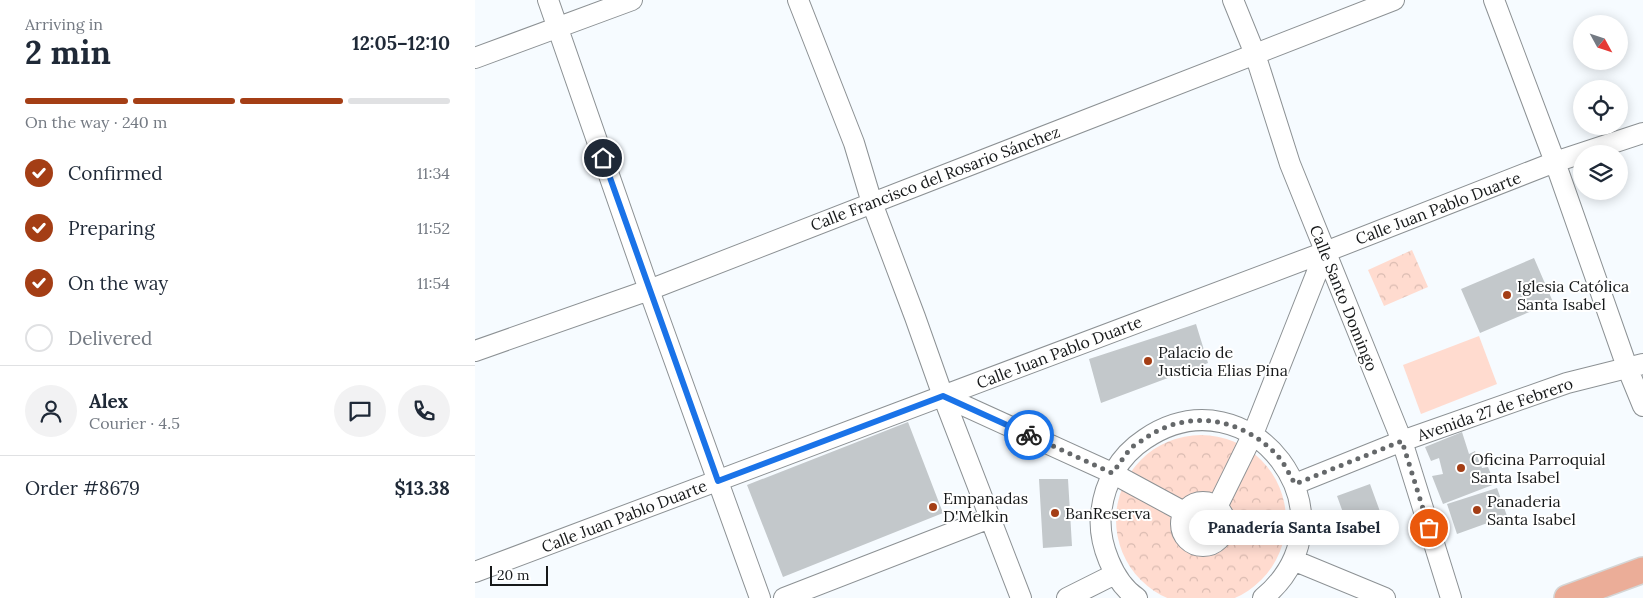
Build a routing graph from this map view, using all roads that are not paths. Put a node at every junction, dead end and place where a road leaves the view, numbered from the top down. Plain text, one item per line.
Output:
1 (548, 0) edge
2 (632, 0) edge
3 (798, 0) edge
4 (1233, 0) edge
5 (1394, 0) edge
6 (1494, 0) edge
7 (558, 27) junction
8 (1255, 54) junction
9 (475, 58) edge
10 (1643, 133) edge
11 (1555, 162) junction
12 (872, 203) junction
13 (1325, 252) junction
14 (649, 290) junction
15 (475, 351) edge
16 (1635, 366) edge
17 (943, 396) junction
18 (1643, 406) edge
19 (1253, 434) junction
20 (1402, 441) junction
21 (1112, 473) junction
22 (718, 481) junction
23 (1295, 484) junction
24 (1217, 507) junction
25 (1184, 512) junction
26 (990, 518) junction
27 (1293, 560) junction
28 (1643, 570) edge
29 (475, 572) edge
30 (1115, 574) junction
31 (760, 598) edge
32 (784, 598) edge
33 (1021, 598) edge
34 (1067, 598) edge
35 (1137, 598) edge
36 (1263, 598) edge
37 (1385, 598) edge
38 (1451, 598) edge
39 (1567, 598) edge

1 - 7 street
2 - 7 street
3 - 12 street
4 - 8 street, Calle Santo Domingo
5 - 8 street, Calle Francisco del Rosario Sánchez
6 - 11 street
7 - 9 street
7 - 14 street
8 - 12 street, Calle Francisco del Rosario Sánchez
8 - 13 street, Calle Santo Domingo
10 - 11 street, Calle Juan Pablo Duarte
11 - 13 street, Calle Juan Pablo Duarte
11 - 16 street
12 - 14 street, Calle Francisco del Rosario Sánchez
12 - 17 street
13 - 17 street, Calle Juan Pablo Duarte
13 - 19 street
13 - 20 street, Calle Santo Domingo
14 - 15 street, Calle Francisco del Rosario Sánchez
14 - 22 street
16 - 18 street
16 - 20 street, Avenida 27 de Febrero
17 - 21 street
17 - 22 street, Calle Juan Pablo Duarte
17 - 26 street
19 - 21 street
19 - 23 street
19 - 24 street
20 - 23 street, Avenida 27 de Febrero
20 - 38 street, Calle Santo Domingo
21 - 25 street
21 - 30 street
22 - 29 street, Calle Juan Pablo Duarte
22 - 31 street
23 - 27 street
24 - 25 street
24 - 25 street
26 - 32 street
26 - 33 street
27 - 36 street
27 - 37 street
28 - 39 main road
30 - 34 street
30 - 35 street

